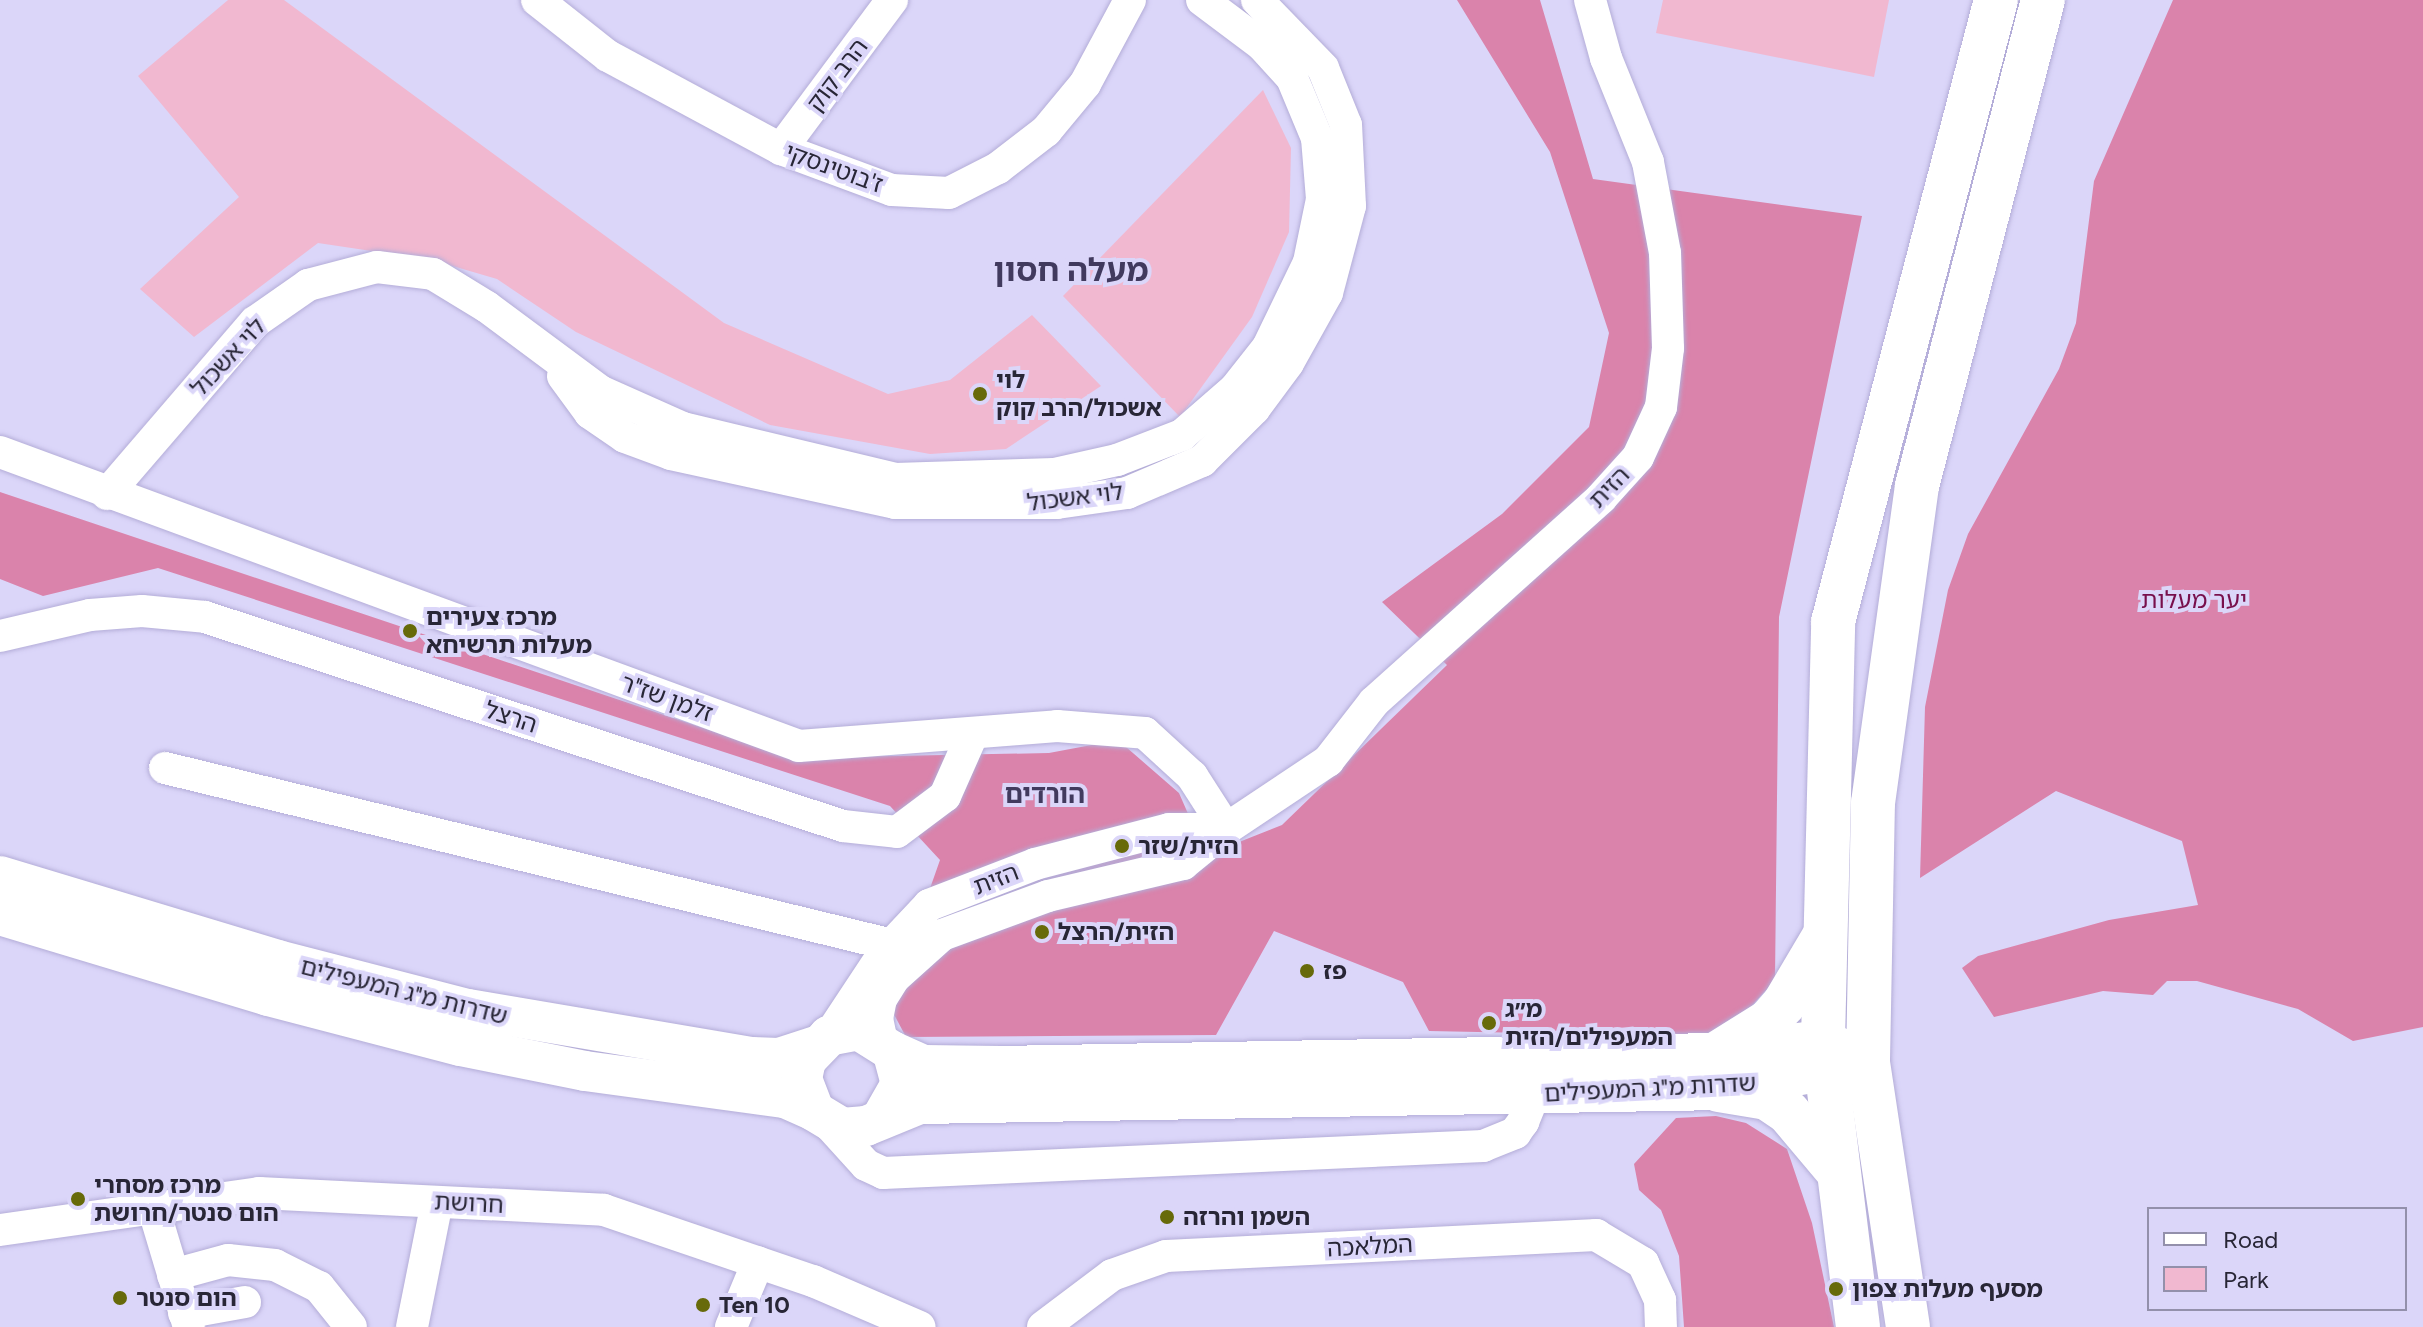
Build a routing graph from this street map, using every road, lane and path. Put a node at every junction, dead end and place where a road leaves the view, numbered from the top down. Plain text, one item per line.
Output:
1 (537, 0) edge
2 (892, 0) edge
3 (1130, 0) edge
4 (1202, 0) edge
5 (1257, 0) edge
6 (1590, 0) edge
7 (1996, 0) edge
8 (2043, 0) edge
9 (781, 149) junction
10 (547, 354) junction
11 (0, 452) edge
12 (107, 494) junction
13 (0, 636) edge
14 (972, 735) junction
15 (165, 768) dead end
16 (1226, 829) junction
17 (0, 876) edge
18 (0, 915) edge
19 (1827, 928) junction
20 (892, 945) junction
21 (822, 1041) junction
22 (887, 1047) junction
23 (1825, 1056) junction
24 (1868, 1061) junction
25 (1719, 1071) junction
26 (1535, 1075) junction
27 (820, 1116) junction
28 (881, 1119) junction
29 (1835, 1168) junction
30 (437, 1202) junction
31 (153, 1207) junction
32 (0, 1230) edge
33 (758, 1262) junction
34 (173, 1275) junction
35 (245, 1302) dead end
36 (186, 1320) edge
37 (351, 1327) edge
38 (412, 1327) edge
39 (731, 1327) edge
40 (920, 1327) edge
41 (1043, 1327) edge
42 (1661, 1327) edge
43 (1858, 1327) edge
44 (1908, 1327) edge

1 - 9 street, ז'בוטינסקי
2 - 9 street, הרב קוק
3 - 9 street, ז'בוטינסקי
4 - 10 street, לוי אשכול
5 - 10 street, לוי אשכול
6 - 16 street, הזית
7 - 19 highway
8 - 24 highway
10 - 12 street, לוי אשכול
11 - 12 street, זלמן שז"ר
12 - 14 street, זלמן שז"ר
13 - 14 street, הרצל
14 - 16 street, זלמן שז"ר
15 - 20 street
16 - 20 street, הזית
16 - 22 street, הזית
17 - 21 main road, שדרות מ"ג המעפילים
18 - 27 main road, שדרות מ"ג המעפילים
19 - 23 highway
19 - 25 highway
20 - 21 street, הזית
21 - 22 main road
21 - 27 main road
22 - 26 main road, שדרות מ"ג המעפילים
22 - 28 main road
23 - 24 main road
23 - 25 main road, שדרות מ"ג המעפילים
23 - 29 highway
24 - 44 highway
25 - 26 main road, שדרות מ"ג המעפילים
25 - 29 highway
26 - 27 street
26 - 28 main road, שדרות מ"ג המעפילים
27 - 28 main road
29 - 43 highway
30 - 31 street, חרושת
30 - 33 street, חרושת
30 - 38 street
31 - 32 street, חרושת
31 - 34 street
33 - 39 street
33 - 40 street, חרושת
34 - 36 street
34 - 37 street
35 - 36 street
41 - 42 street, המלאכה

